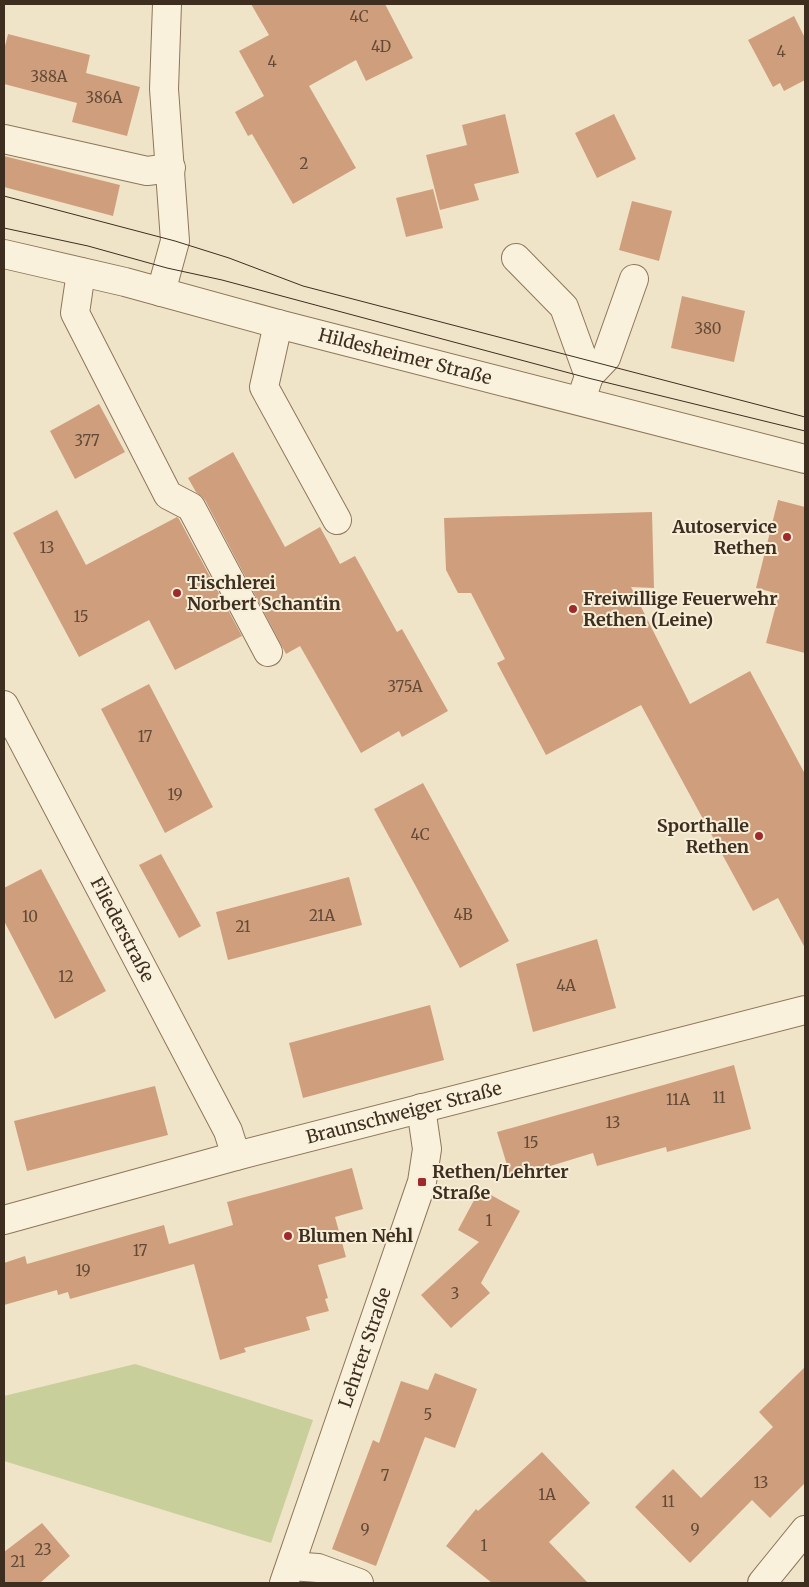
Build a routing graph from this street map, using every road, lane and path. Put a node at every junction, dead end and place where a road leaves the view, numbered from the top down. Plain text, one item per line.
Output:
1 (167, 4) edge
2 (4, 139) edge
3 (171, 168) junction
4 (4, 254) edge
5 (516, 258) dead end
6 (81, 272) junction
7 (634, 279) dead end
8 (161, 292) junction
9 (278, 324) junction
10 (584, 389) junction
11 (805, 460) edge
12 (337, 520) dead end
13 (268, 652) dead end
14 (4, 705) edge
15 (805, 1010) edge
16 (421, 1108) junction
17 (236, 1156) junction
18 (4, 1220) edge
19 (805, 1530) edge
20 (288, 1574) edge
21 (359, 1583) edge
22 (762, 1583) edge

1 - 3 street
2 - 3 street
3 - 8 street
4 - 6 street, Hildesheimer Straße
5 - 10 street
6 - 8 street, Hildesheimer Straße
6 - 13 street
7 - 10 street
8 - 9 street, Hildesheimer Straße
9 - 10 street, Hildesheimer Straße
9 - 12 street
10 - 11 street, Hildesheimer Straße
14 - 17 street, Fliederstraße
15 - 16 street, Braunschweiger Straße
16 - 17 street, Braunschweiger Straße
16 - 20 street, Lehrter Straße
17 - 18 street, Braunschweiger Straße
19 - 22 street
20 - 21 street

